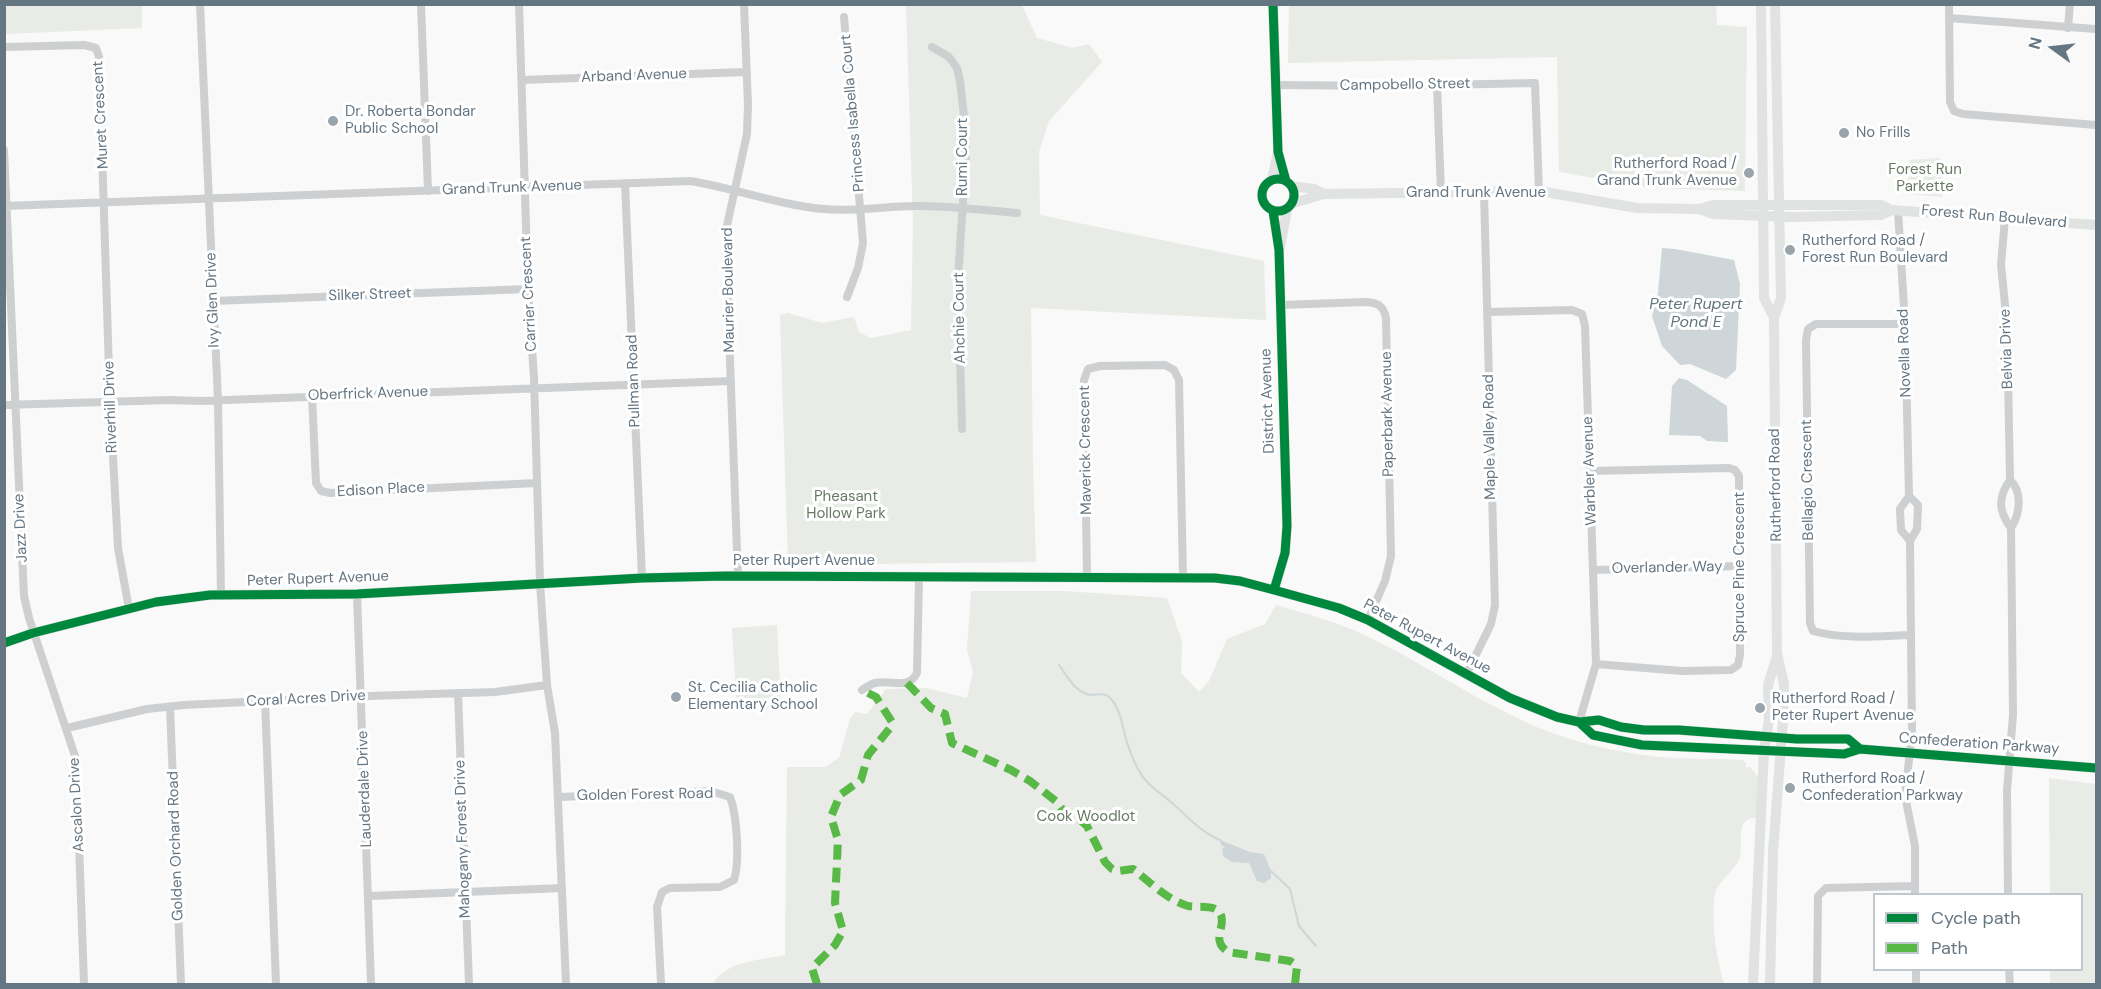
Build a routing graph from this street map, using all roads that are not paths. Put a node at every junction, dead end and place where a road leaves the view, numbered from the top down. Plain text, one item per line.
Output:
1 (200, 4) edge
2 (421, 4) edge
3 (519, 4) edge
4 (744, 4) edge
5 (1273, 4) edge
6 (1761, 4) edge
7 (1775, 4) edge
8 (1949, 4) edge
9 (2070, 4) edge
10 (844, 17) dead end
11 (1949, 18) junction
12 (2068, 27) junction
13 (2097, 29) edge
14 (4, 47) edge
15 (932, 47) dead end
16 (746, 72) junction
17 (522, 80) junction
18 (1275, 85) junction
19 (1437, 85) junction
20 (2097, 125) edge
21 (4, 150) edge
22 (1278, 152) junction
23 (1272, 180) junction
24 (626, 183) junction
25 (1289, 183) junction
26 (525, 187) junction
27 (428, 191) junction
28 (735, 191) junction
29 (1539, 191) junction
30 (1484, 192) junction
31 (1441, 193) junction
32 (1324, 194) junction
33 (208, 199) junction
34 (104, 203) junction
35 (1779, 204) junction
36 (6, 206) edge
37 (1290, 206) junction
38 (860, 208) junction
39 (963, 208) junction
40 (1763, 210) junction
41 (1895, 210) junction
42 (1273, 211) junction
43 (1017, 213) dead end
44 (1779, 216) junction
45 (2005, 218) junction
46 (2097, 225) edge
47 (1279, 250) junction
48 (528, 289) junction
49 (847, 297) dead end
50 (213, 301) junction
51 (1280, 305) junction
52 (1487, 312) junction
53 (1774, 318) junction
54 (1905, 324) junction
55 (731, 381) junction
56 (634, 385) junction
57 (534, 388) junction
58 (312, 396) junction
59 (218, 400) junction
60 (110, 402) junction
61 (4, 405) edge
62 (15, 405) junction
63 (962, 429) dead end
64 (1590, 471) junction
65 (2010, 480) junction
66 (537, 483) junction
67 (1909, 496) junction
68 (2011, 528) junction
69 (1910, 540) junction
70 (1740, 566) junction
71 (1593, 570) junction
72 (738, 577) junction
73 (919, 577) junction
74 (1087, 577) junction
75 (642, 578) junction
76 (1183, 578) junction
77 (540, 583) junction
78 (1274, 590) junction
79 (357, 594) junction
80 (221, 596) junction
81 (129, 609) junction
82 (1368, 620) junction
83 (33, 633) junction
84 (1911, 635) junction
85 (4, 643) edge
86 (1778, 653) junction
87 (1596, 664) junction
88 (1466, 675) junction
89 (547, 685) junction
90 (862, 690) dead end
91 (458, 693) junction
92 (361, 696) junction
93 (265, 700) junction
94 (170, 707) junction
95 (1580, 722) junction
96 (67, 728) junction
97 (1767, 735) junction
98 (1781, 737) junction
99 (1860, 749) junction
100 (1764, 750) junction
101 (1780, 750) junction
102 (1910, 753) junction
103 (2010, 760) junction
104 (2097, 768) edge
105 (559, 797) junction
106 (562, 888) junction
107 (1915, 890) edge
108 (465, 892) junction
109 (2008, 893) edge
110 (369, 896) junction
111 (84, 984) edge
112 (181, 984) edge
113 (276, 984) edge
114 (372, 984) edge
115 (469, 984) edge
116 (566, 984) edge
117 (661, 984) edge
118 (1753, 984) edge
119 (1770, 984) edge
120 (1817, 984) edge

1 - 33 street, Ivy Glen Drive
2 - 27 street
3 - 17 street, Carrier Crescent
4 - 16 street, Maurier Boulevard
5 - 18 street
6 - 40 street, Rutherford Road
7 - 35 street, Rutherford Road
8 - 11 street
9 - 12 street
10 - 38 street, Princess Isabella Court
11 - 12 street
11 - 20 street
12 - 13 street
14 - 34 street, Muret Crescent
15 - 39 street, Rumi Court
16 - 17 street, Arband Avenue
16 - 28 street, Maurier Boulevard
17 - 26 street, Carrier Crescent
18 - 19 street, Campobello Street
18 - 22 street
19 - 29 street, Campobello Street
19 - 31 street
21 - 36 street, Jazz Drive
22 - 23 street
22 - 25 street
23 - 25 street
23 - 42 street
24 - 26 street, Grand Trunk Avenue
24 - 28 street, Grand Trunk Avenue
24 - 56 street, Pullman Road
25 - 32 street, Grand Trunk Avenue
25 - 37 street
26 - 27 street, Grand Trunk Avenue
26 - 48 street, Carrier Crescent
27 - 33 street, Grand Trunk Avenue
28 - 38 street, Grand Trunk Avenue
28 - 55 street, Maurier Boulevard
29 - 30 street, Grand Trunk Avenue
29 - 40 street, Grand Trunk Avenue
30 - 31 street, Grand Trunk Avenue
30 - 52 street, Maple Valley Road
31 - 32 street, Grand Trunk Avenue
32 - 37 street, Grand Trunk Avenue
33 - 34 street, Grand Trunk Avenue
33 - 50 street, Ivy Glen Drive
34 - 36 street, Grand Trunk Avenue
34 - 60 street, Riverhill Drive
35 - 40 street, Forest Run Boulevard
35 - 41 street, Forest Run Boulevard
35 - 44 street, Rutherford Road
36 - 62 street, Jazz Drive
37 - 42 street
37 - 47 street, District Avenue
38 - 39 street, Grand Trunk Avenue
38 - 49 street, Princess Isabella Court
39 - 43 street, Grand Trunk Avenue
39 - 63 street, Ahchie Court
40 - 44 street, Forest Run Boulevard
40 - 53 street, Rutherford Road
41 - 44 street, Forest Run Boulevard
41 - 45 street, Forest Run Boulevard
41 - 54 street, Novella Road
42 - 47 street, District Avenue
44 - 53 street, Rutherford Road
45 - 46 street, Forest Run Boulevard
45 - 65 street, Belvia Drive
47 - 51 street, District Avenue
48 - 50 street, Silker Street
48 - 57 street, Carrier Crescent
50 - 59 street, Ivy Glen Drive
51 - 78 street, District Avenue
51 - 82 street, Paperbark Avenue
52 - 64 street, Warbler Avenue
52 - 88 street, Maple Valley Road
53 - 86 street, Rutherford Road
54 - 67 street, Novella Road
54 - 84 street, Bellagio Crescent
55 - 56 street, Oberfrick Avenue
55 - 72 street, Maurier Boulevard
56 - 57 street, Oberfrick Avenue
56 - 75 street, Pullman Road
57 - 58 street, Oberfrick Avenue
57 - 66 street, Carrier Crescent
58 - 59 street, Oberfrick Avenue
58 - 66 street, Edison Place
59 - 60 street, Oberfrick Avenue
59 - 80 street, Ivy Glen Drive
60 - 62 street, Oberfrick Avenue
60 - 81 street, Riverhill Drive
61 - 62 street, Oberfrick Avenue
62 - 83 street, Jazz Drive
64 - 70 street, Spruce Pine Crescent
64 - 71 street, Warbler Avenue
65 - 68 street, Belvia Drive
65 - 68 street, Belvia Drive
66 - 77 street, Carrier Crescent
67 - 69 street, Novella Road
67 - 69 street, Novella Road
68 - 103 street, Belvia Drive
69 - 84 street, Novella Road
70 - 71 street, Overlander Way
70 - 87 street, Spruce Pine Crescent
71 - 87 street, Warbler Avenue
72 - 73 street, Peter Rupert Avenue
72 - 75 street, Peter Rupert Avenue
73 - 74 street, Peter Rupert Avenue
73 - 90 street
74 - 76 street, Peter Rupert Avenue
74 - 76 street, Maverick Crescent
75 - 77 street, Peter Rupert Avenue
76 - 78 street, Peter Rupert Avenue
77 - 79 street, Peter Rupert Avenue
77 - 89 street, Golden Forest Road
78 - 82 street, Peter Rupert Avenue
79 - 80 street, Peter Rupert Avenue
79 - 92 street, Lauderdale Drive
80 - 81 street, Peter Rupert Avenue
81 - 83 street, Peter Rupert Avenue
82 - 88 street, Peter Rupert Avenue
83 - 85 street, Peter Rupert Avenue
83 - 96 street, Ascalon Drive
84 - 102 street, Novella Road
86 - 97 street, Rutherford Road
86 - 98 street, Rutherford Road
87 - 95 street, Warbler Avenue
88 - 95 street, Peter Rupert Avenue
89 - 91 street, Coral Acres Drive
89 - 105 street, Golden Forest Road
91 - 92 street, Coral Acres Drive
91 - 108 street, Mahogany Forest Drive
92 - 93 street, Coral Acres Drive
92 - 110 street, Lauderdale Drive
93 - 94 street, Coral Acres Drive
93 - 113 street
94 - 96 street, Coral Acres Drive
94 - 112 street, Golden Orchard Road
95 - 97 street, Peter Rupert Avenue
95 - 100 street, Peter Rupert Avenue
96 - 111 street, Ascalon Drive
97 - 98 street, Peter Rupert Avenue
97 - 100 street, Rutherford Road
98 - 99 street, Confederation Parkway
98 - 101 street, Rutherford Road
99 - 101 street, Confederation Parkway
99 - 102 street, Confederation Parkway
100 - 101 street, Confederation Parkway
100 - 118 street, Rutherford Road
101 - 119 street, Rutherford Road
102 - 103 street, Confederation Parkway
102 - 107 street, Novella Road
103 - 104 street, Confederation Parkway
103 - 109 street, Belvia Drive
105 - 106 street, Golden Forest Road
105 - 117 street, Golden Forest Road
106 - 108 street
106 - 116 street, Golden Forest Road
107 - 120 street
108 - 110 street
108 - 115 street, Mahogany Forest Drive
110 - 114 street, Lauderdale Drive

